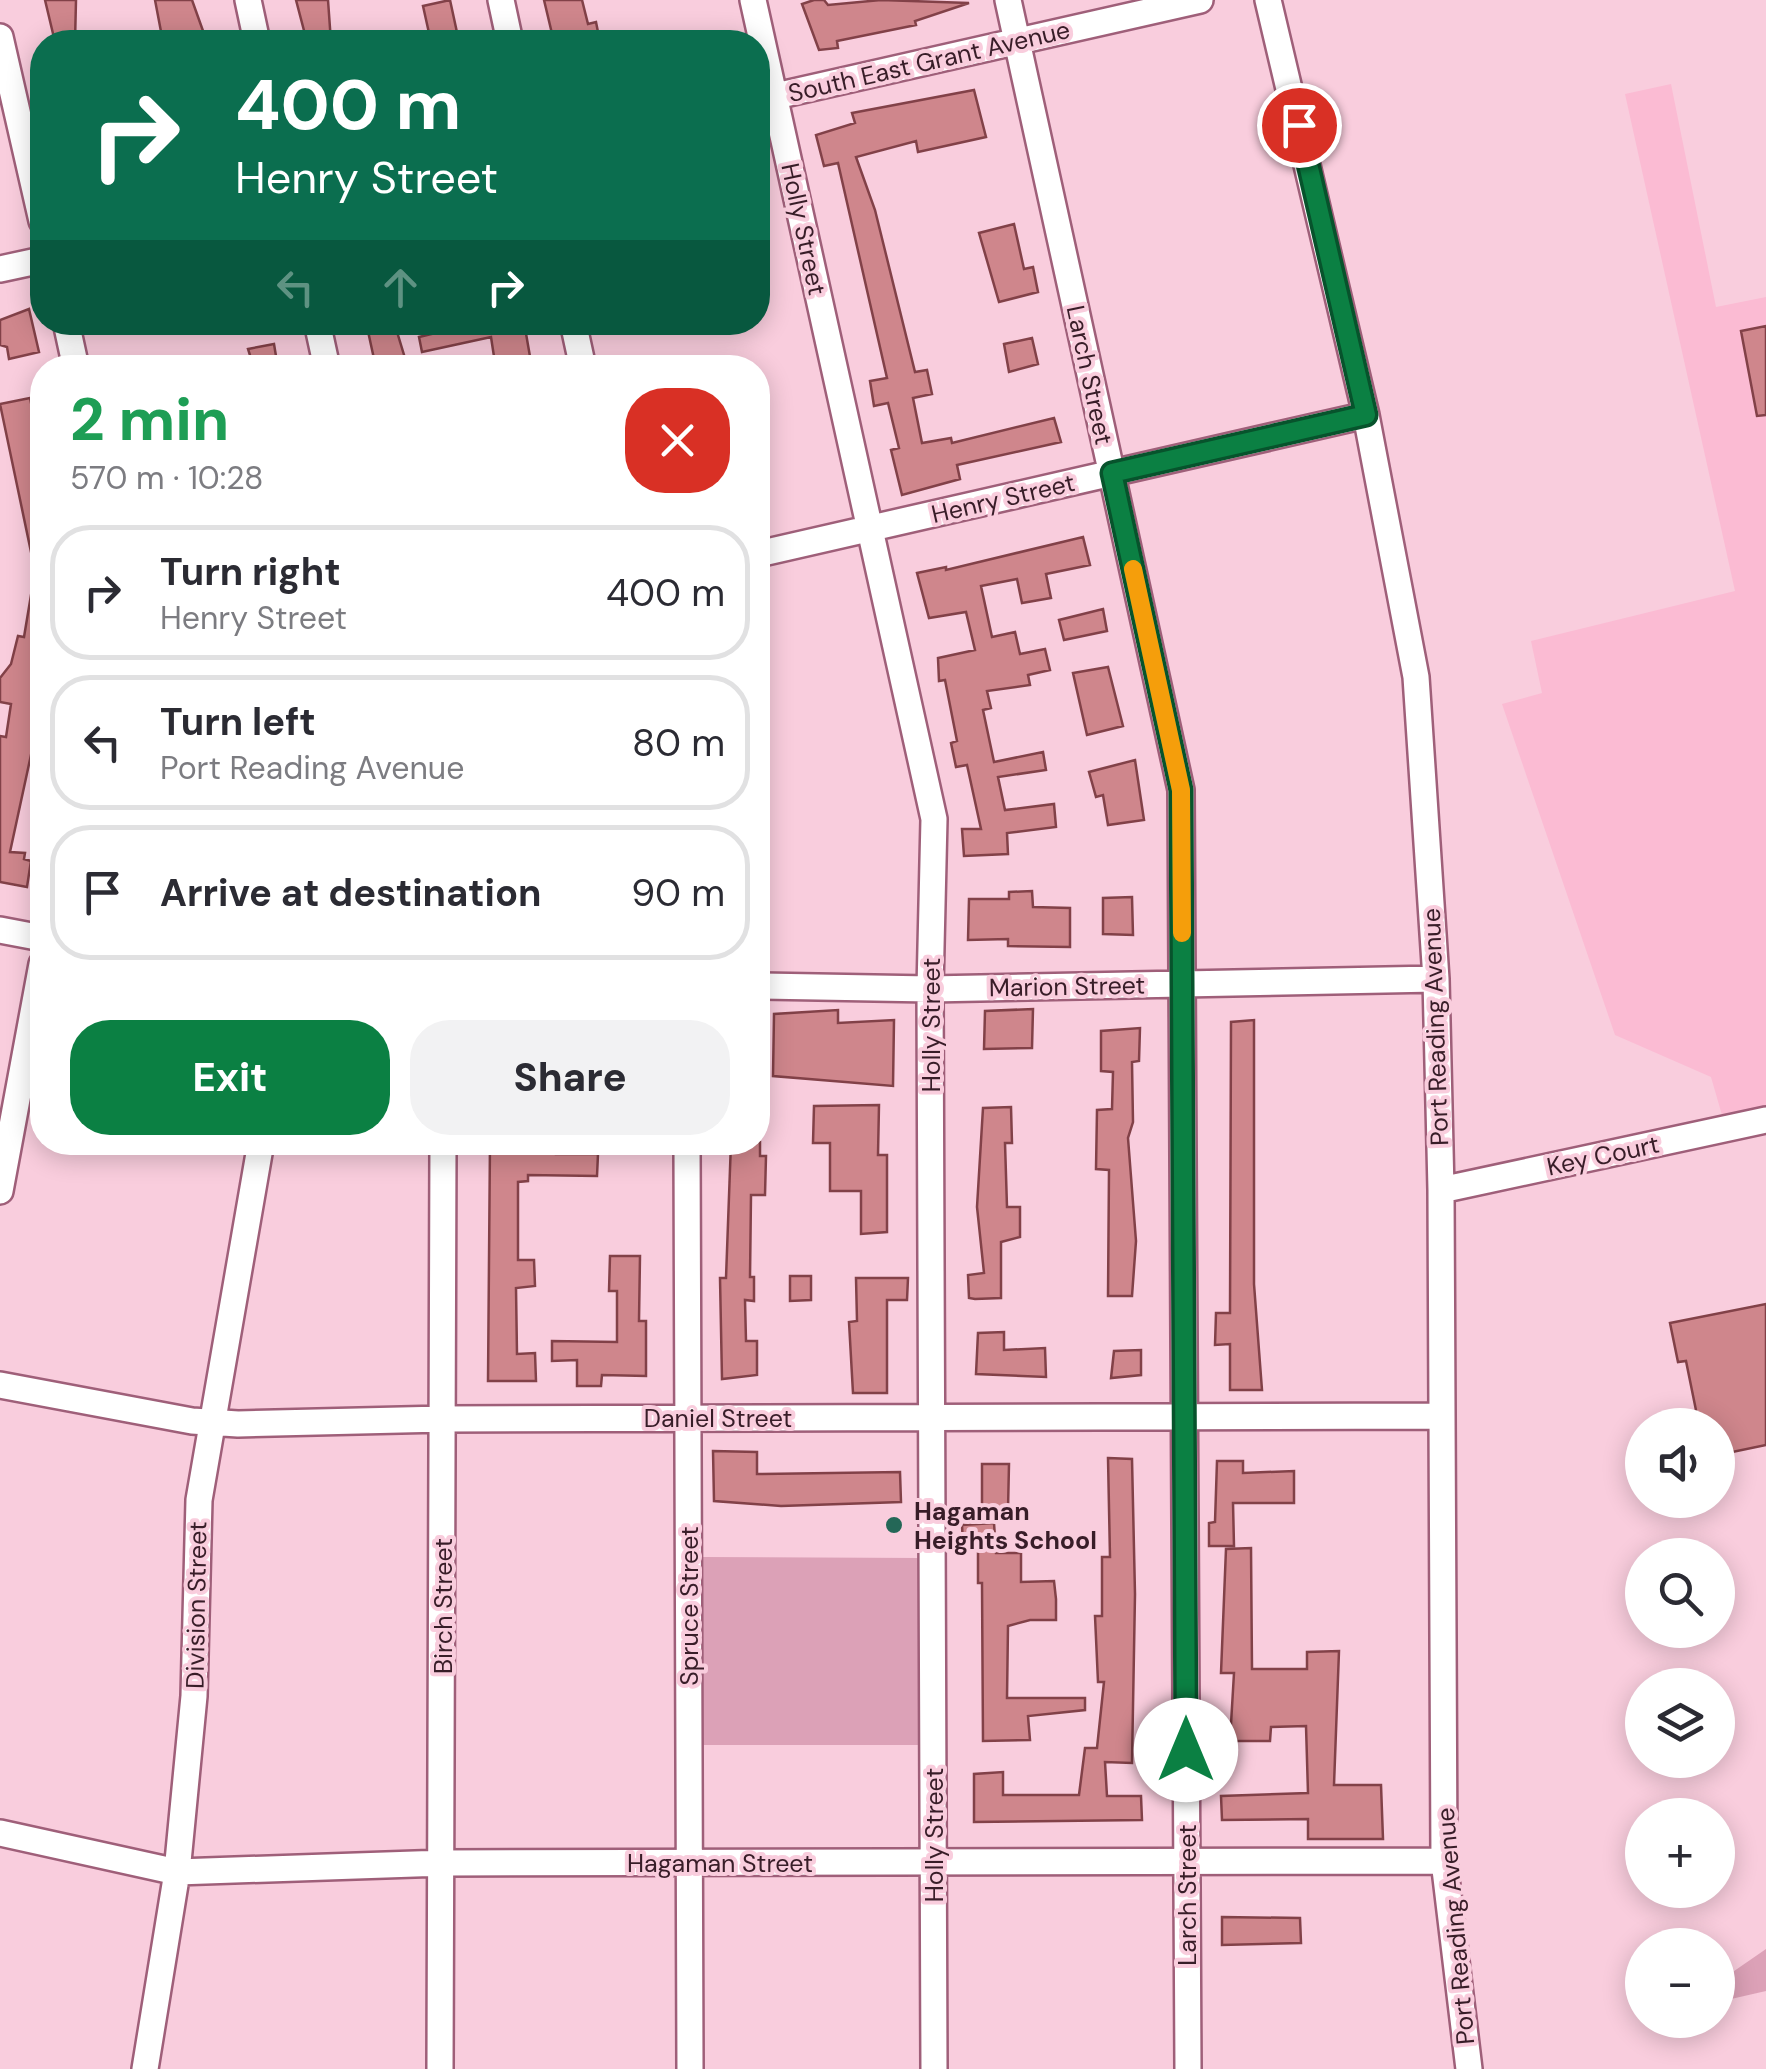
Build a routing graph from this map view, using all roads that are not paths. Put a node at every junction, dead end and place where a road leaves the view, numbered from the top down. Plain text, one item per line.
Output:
1 (248, 0) edge
2 (501, 0) edge
3 (753, 0) edge
4 (1008, 0) edge
5 (1200, 0) edge
6 (1268, 0) edge
7 (254, 30) edge
8 (507, 30) edge
9 (757, 30) edge
10 (0, 36) edge
11 (1017, 41) junction
12 (770, 97) edge
13 (770, 115) edge
14 (30, 168) edge
15 (30, 263) edge
16 (0, 269) edge
17 (1366, 415) junction
18 (1112, 473) junction
19 (870, 528) junction
20 (770, 551) edge
21 (0, 930) edge
22 (30, 936) edge
23 (1436, 979) junction
24 (1183, 984) junction
25 (770, 986) edge
26 (930, 989) junction
27 (30, 1029) edge
28 (1766, 1120) edge
29 (260, 1155) edge
30 (443, 1155) edge
31 (687, 1155) edge
32 (1441, 1190) junction
33 (0, 1191) edge
34 (0, 1384) edge
35 (1184, 1416) junction
36 (1439, 1416) junction
37 (934, 1417) junction
38 (443, 1418) junction
39 (688, 1418) junction
40 (212, 1421) junction
41 (0, 1833) edge
42 (1444, 1860) junction
43 (934, 1862) junction
44 (1186, 1862) junction
45 (444, 1863) junction
46 (690, 1863) junction
47 (177, 1872) junction
48 (146, 2069) edge
49 (440, 2069) edge
50 (690, 2069) edge
51 (934, 2069) edge
52 (1188, 2069) edge
53 (1469, 2069) edge

1 - 7 street
2 - 8 street
3 - 9 street, Holly Street
4 - 11 street, Larch Street
5 - 11 street, South East Grant Avenue
6 - 17 street, Port Reading Avenue
10 - 14 street
11 - 12 street, South East Grant Avenue
11 - 18 street, Larch Street
13 - 19 street, Holly Street
15 - 16 street
17 - 18 street, Henry Street
17 - 23 street, Port Reading Avenue
18 - 19 street, Henry Street
18 - 24 street, Larch Street
19 - 20 street, Henry Street
19 - 26 street, Holly Street
21 - 22 street
23 - 24 street, Marion Street
23 - 32 street, Port Reading Avenue
24 - 26 street, Marion Street
24 - 35 street, Larch Street
25 - 26 street, Marion Street
26 - 37 street, Holly Street
27 - 33 street
28 - 32 street, Key Court
29 - 40 street, Division Street
30 - 38 street, Birch Street
31 - 39 street, Spruce Street
32 - 36 street, Port Reading Avenue
34 - 40 street, Daniel Street
35 - 36 street, Daniel Street
35 - 37 street, Daniel Street
35 - 44 street, Larch Street
36 - 42 street, Port Reading Avenue
37 - 39 street, Daniel Street
37 - 43 street, Holly Street
38 - 39 street, Daniel Street
38 - 40 street, Daniel Street
38 - 45 street, Birch Street
39 - 46 street, Spruce Street
40 - 47 street, Division Street
41 - 47 street, Hagaman Street
42 - 44 street, Hagaman Street
42 - 53 street, Port Reading Avenue
43 - 44 street, Hagaman Street
43 - 46 street, Hagaman Street
43 - 51 street, Holly Street
44 - 52 street, Larch Street
45 - 46 street, Hagaman Street
45 - 47 street, Hagaman Street
45 - 49 street, Birch Street
46 - 50 street, Spruce Street
47 - 48 street, Division Street

